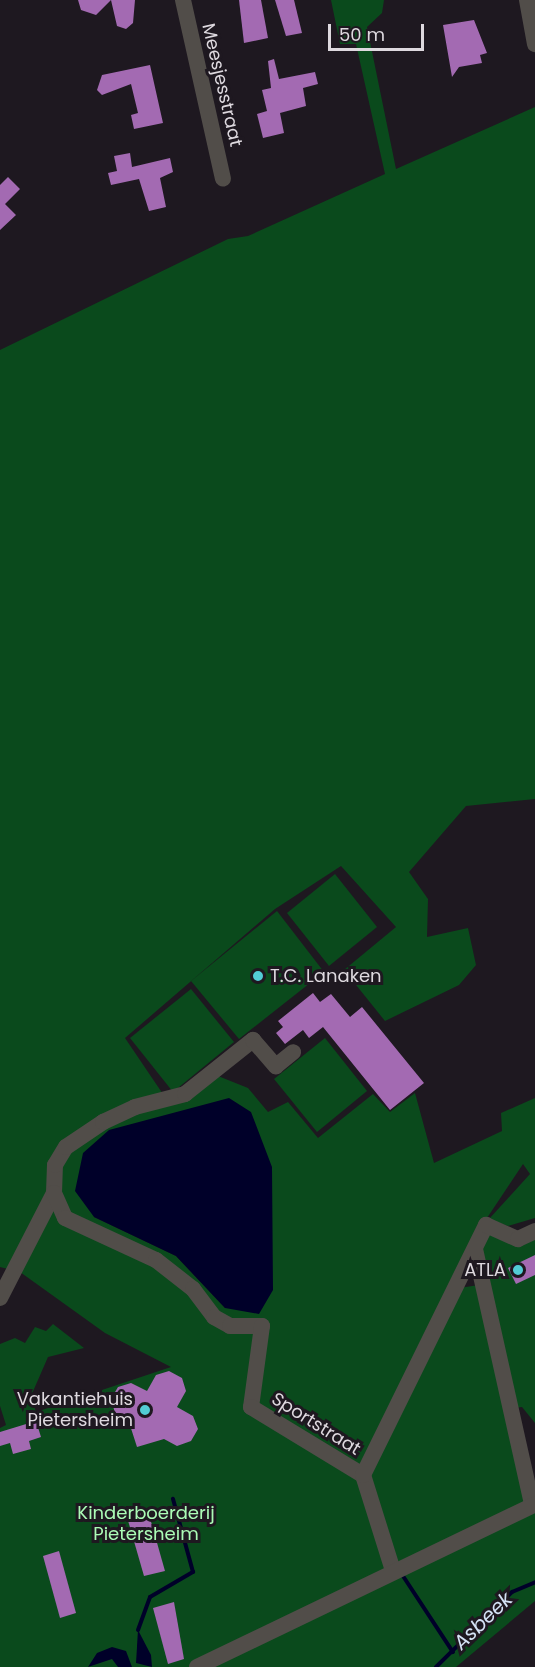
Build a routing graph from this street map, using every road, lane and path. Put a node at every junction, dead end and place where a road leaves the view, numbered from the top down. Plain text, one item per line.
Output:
1 (183, 0) edge
2 (527, 0) edge
3 (535, 44) edge
4 (223, 179) dead end
5 (293, 1052) dead end
6 (54, 1193) junction
7 (535, 1231) edge
8 (475, 1249) junction
9 (0, 1298) edge
10 (363, 1476) junction
11 (533, 1504) edge
12 (393, 1571) junction
13 (197, 1667) edge

1 - 4 street, Meesjesstraat
2 - 3 street
5 - 6 street
6 - 9 street
6 - 10 street, Sportstraat
7 - 8 street
8 - 10 street
8 - 11 street
10 - 12 street, Sportstraat
11 - 12 street
12 - 13 street

